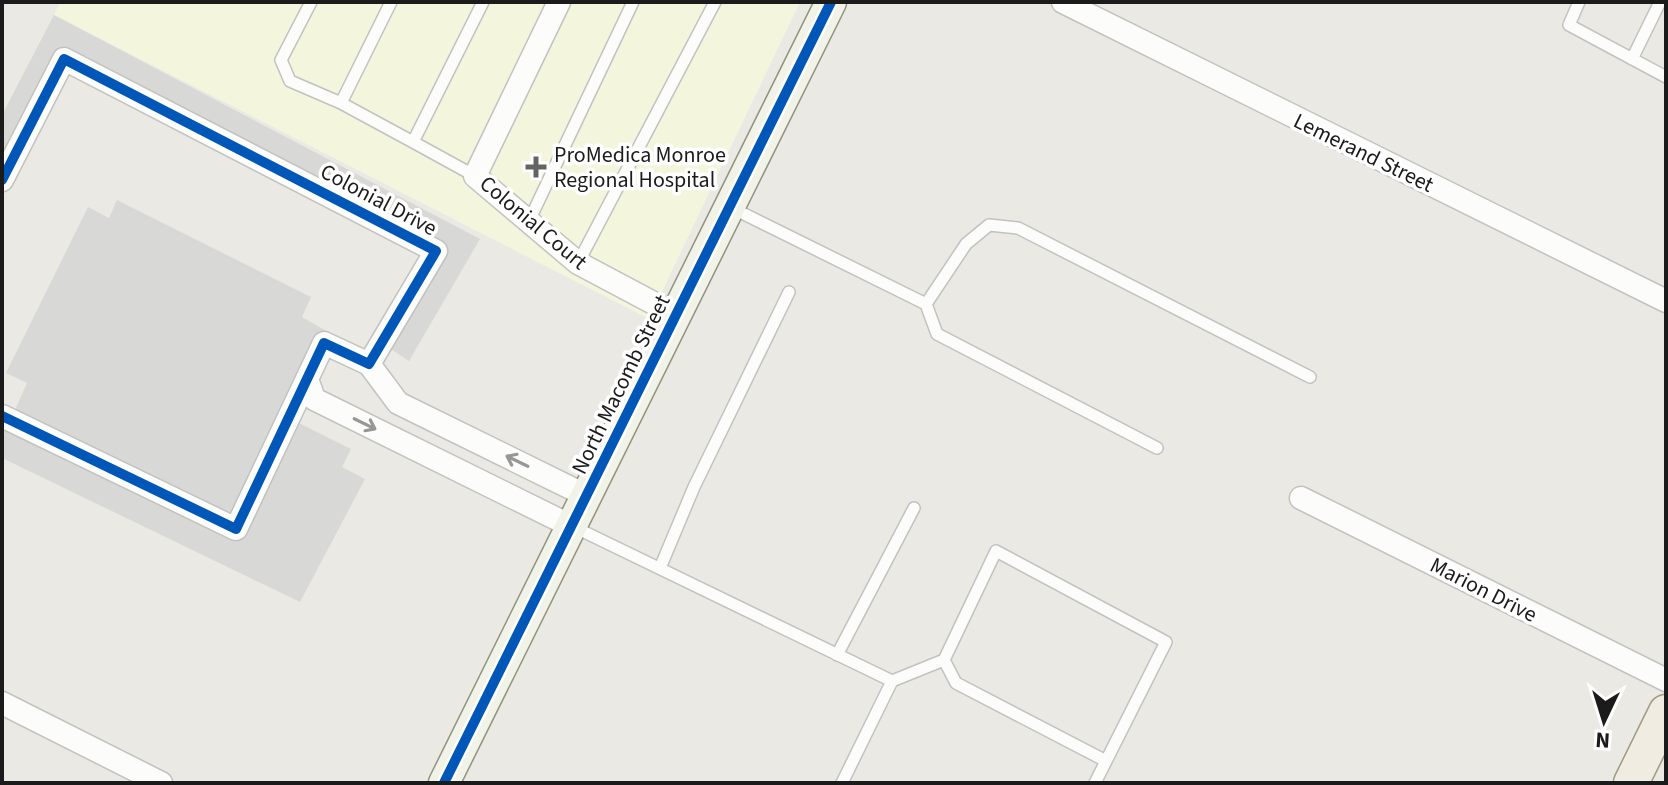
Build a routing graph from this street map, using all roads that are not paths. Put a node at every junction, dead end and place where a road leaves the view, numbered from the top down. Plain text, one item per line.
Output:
1 (311, 2) edge
2 (391, 2) edge
3 (483, 2) edge
4 (559, 2) edge
5 (633, 2) edge
6 (715, 2) edge
7 (831, 2) edge
8 (1063, 2) edge
9 (1579, 2) edge
10 (1660, 2) edge
11 (1632, 59) junction
12 (1666, 77) edge
13 (341, 103) junction
14 (413, 142) junction
15 (475, 176) junction
16 (2, 180) edge
17 (730, 207) junction
18 (529, 221) junction
19 (578, 263) junction
20 (789, 292) dead end
21 (1666, 301) edge
22 (926, 304) junction
23 (676, 315) junction
24 (369, 364) junction
25 (1310, 377) dead end
26 (307, 379) junction
27 (2, 416) edge
28 (1157, 448) dead end
29 (587, 496) junction
30 (1301, 498) dead end
31 (914, 508) dead end
32 (571, 526) junction
33 (660, 568) junction
34 (837, 655) junction
35 (944, 660) junction
36 (1666, 680) edge
37 (892, 681) junction
38 (2, 703) edge
39 (1666, 712) edge
40 (1106, 761) junction
41 (161, 783) edge
42 (444, 783) edge
43 (842, 783) edge
44 (1095, 783) edge
45 (1631, 783) edge

1 - 13 lane
2 - 13 lane
3 - 14 lane
4 - 15 street, Colonial Court
5 - 18 lane
6 - 19 lane
7 - 17 street, North Macomb Street
8 - 21 street, Lemerand Street
9 - 11 lane
10 - 11 lane
11 - 12 lane
13 - 14 lane
14 - 15 lane
15 - 18 street, Colonial Court
16 - 24 street, Colonial Drive
17 - 22 lane
17 - 23 street, North Macomb Street
18 - 19 street, Colonial Court
19 - 23 street, Colonial Court
20 - 33 lane
22 - 25 lane
22 - 28 lane
23 - 29 street, North Macomb Street
24 - 26 street
29 -> 24 street
26 - 27 street
26 -> 32 street
29 - 32 street, North Macomb Street
30 - 36 street, Marion Drive
31 - 34 lane
32 - 33 lane
32 - 42 street, North Macomb Street
33 - 34 lane
34 - 37 lane
35 - 37 lane
35 - 40 lane
35 - 40 lane
37 - 43 lane
38 - 41 street
39 - 45 main road
40 - 44 lane

